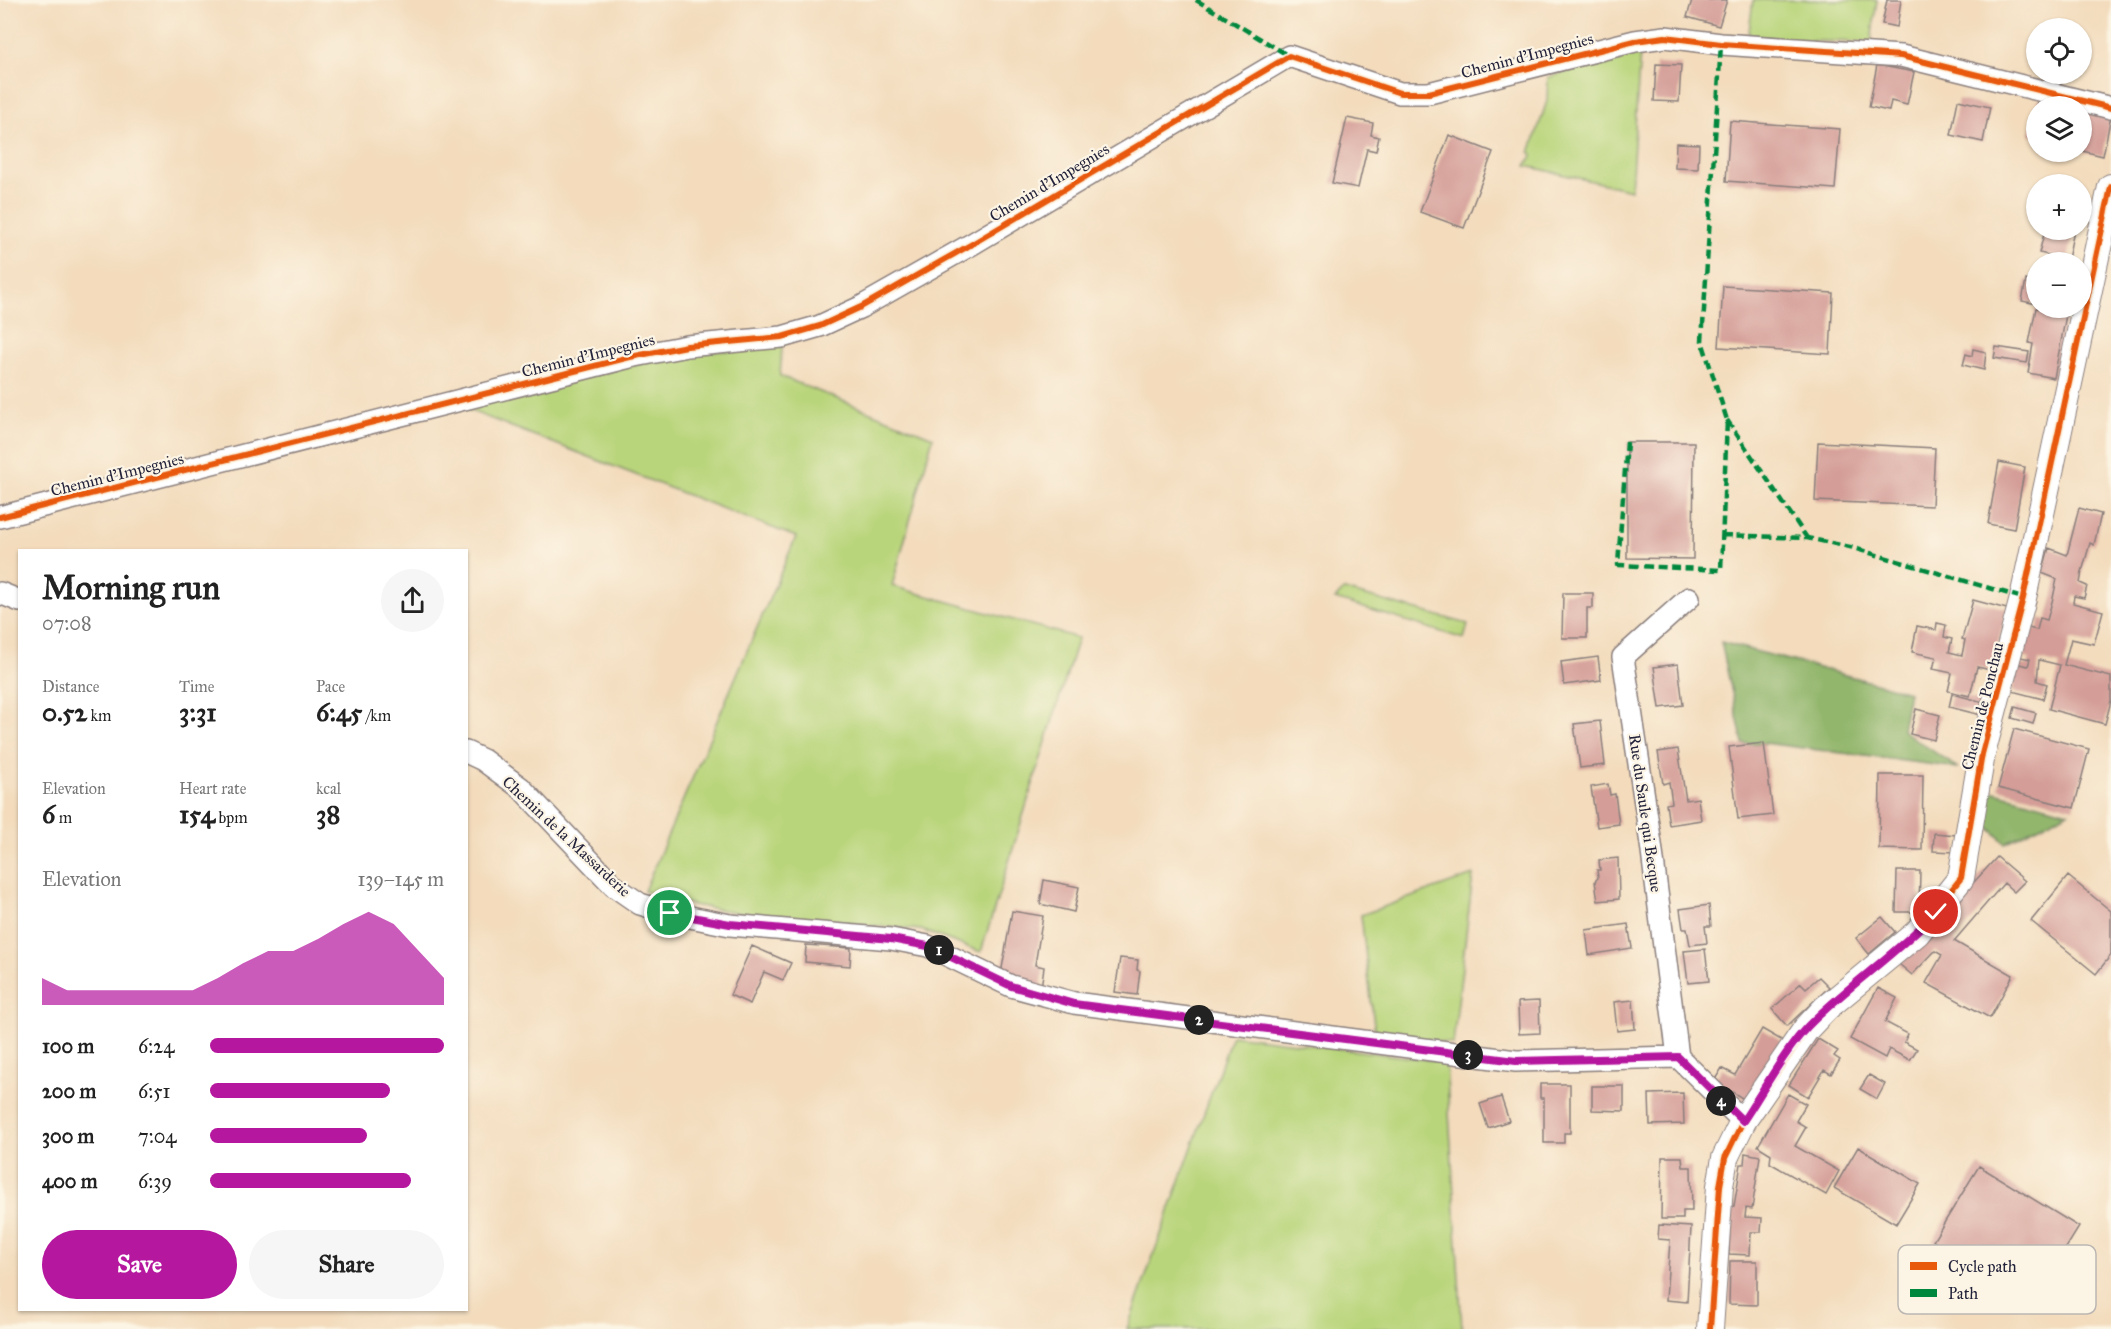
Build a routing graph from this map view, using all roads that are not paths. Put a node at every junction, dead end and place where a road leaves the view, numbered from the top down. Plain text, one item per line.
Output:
1 (2111, 108) edge
2 (2111, 187) edge
3 (0, 517) edge
4 (0, 593) edge
5 (1689, 598) dead end
6 (18, 600) edge
7 (468, 753) edge
8 (1678, 1057) junction
9 (1743, 1121) junction
10 (1710, 1329) edge

1 - 3 street, Chemin d'Impegnies
2 - 9 street, Chemin de Ponchau
4 - 6 street
5 - 8 street, Rue du Saule qui Becque
7 - 8 street, Chemin de la Massarderie
8 - 9 street
9 - 10 street, Chemin de Ponchau

